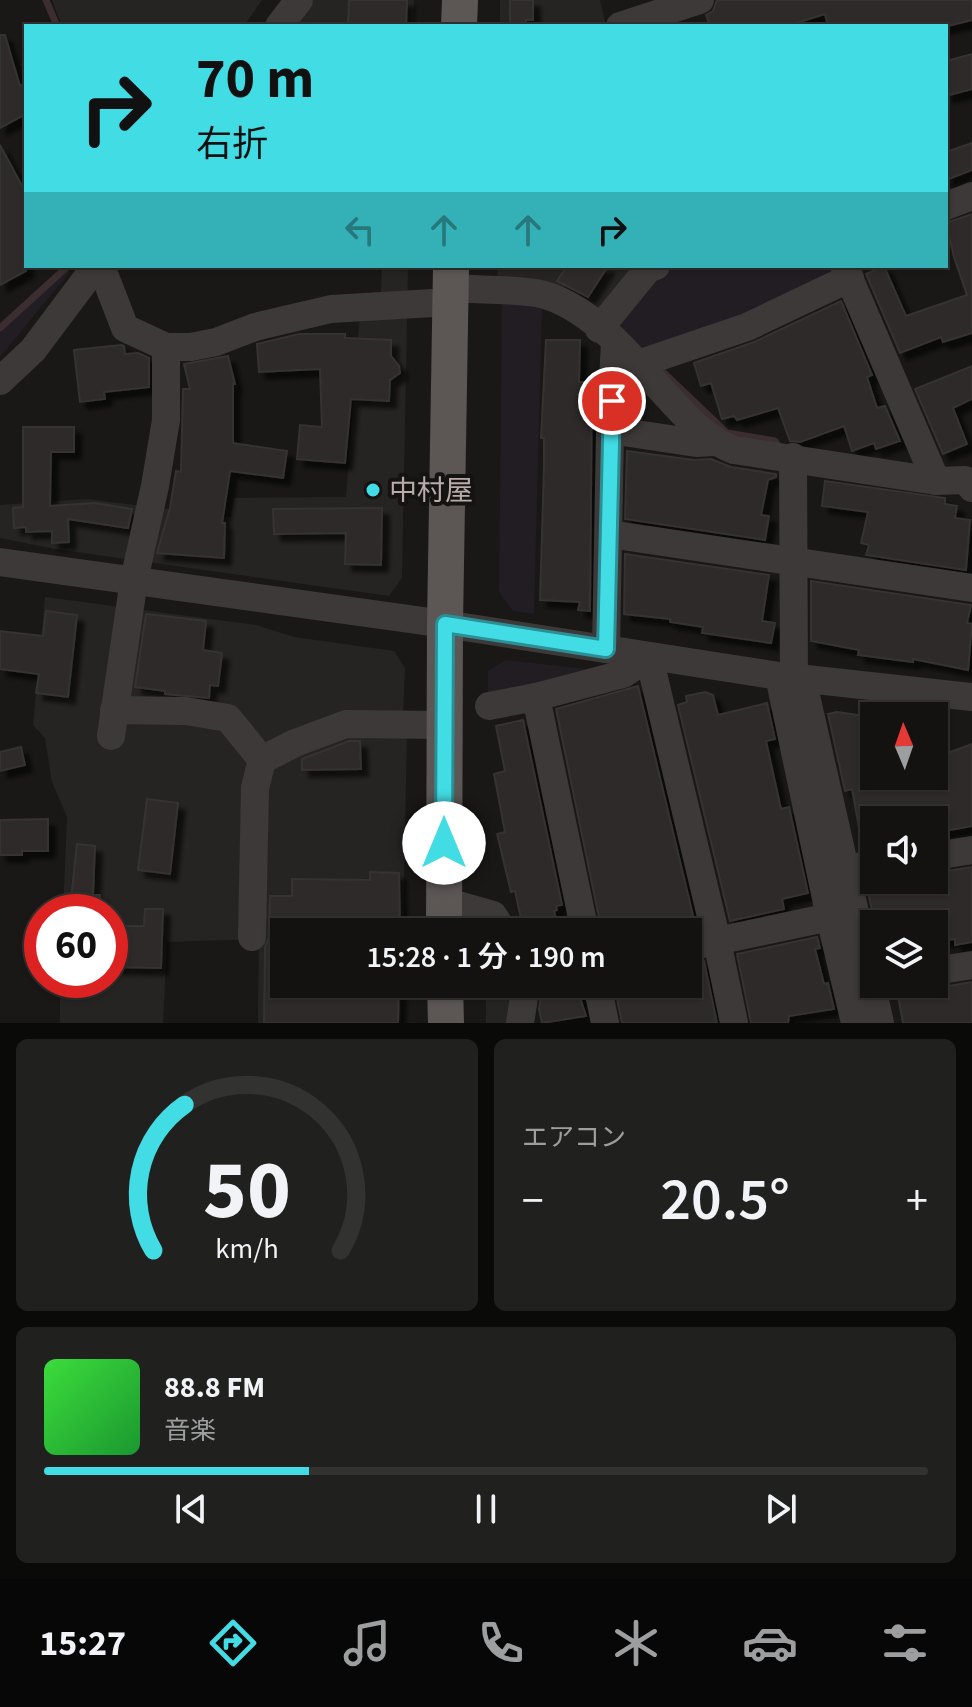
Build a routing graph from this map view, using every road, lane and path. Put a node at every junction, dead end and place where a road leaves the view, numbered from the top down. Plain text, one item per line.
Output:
1 (299, 0) edge
2 (460, 0) edge
3 (698, 7) edge
4 (281, 24) edge
5 (459, 24) edge
6 (628, 24) edge
7 (972, 196) edge
8 (948, 205) edge
9 (97, 268) edge
10 (100, 268) edge
11 (651, 268) edge
12 (847, 272) edge
13 (451, 286) edge
14 (607, 336) junction
15 (166, 347) junction
16 (638, 364) junction
17 (0, 381) edge
18 (610, 430) junction
19 (715, 442) junction
20 (793, 457) junction
21 (970, 480) edge
22 (936, 481) junction
23 (609, 534) junction
24 (0, 562) edge
25 (794, 562) junction
26 (134, 580) junction
27 (972, 588) edge
28 (445, 624) junction
29 (606, 649) junction
30 (649, 657) junction
31 (792, 677) junction
32 (536, 697) junction
33 (972, 697) edge
34 (489, 706) dead end
35 (445, 725) junction
36 (262, 760) junction
37 (972, 850) edge
38 (948, 854) edge
39 (860, 866) edge
40 (833, 871) junction
41 (444, 917) edge
42 (830, 917) junction
43 (495, 918) edge
44 (582, 918) edge
45 (252, 937) dead end
46 (717, 941) junction
47 (702, 944) edge
48 (972, 965) edge
49 (860, 969) edge
50 (948, 969) edge
51 (860, 975) edge
52 (445, 998) edge
53 (524, 998) edge
54 (600, 998) edge
55 (861, 998) edge
56 (870, 998) edge
57 (446, 1023) edge
58 (520, 1023) edge
59 (605, 1023) edge
60 (734, 1023) edge
61 (855, 1023) edge
62 (880, 1023) edge

1 - 4 street
2 - 5 main road
3 - 6 street
7 - 8 street
9 - 17 street
10 - 15 street
11 - 14 street
12 - 16 street
12 - 22 street
13 - 14 street
13 - 15 street
13 - 28 main road
14 - 16 street
14 - 18 street
15 - 26 street
16 - 19 street
18 - 19 street
18 - 23 street
19 - 20 street
20 - 22 street
20 - 25 street
21 - 22 street
23 - 25 street
23 - 29 street
24 - 26 street
25 - 27 street
25 - 31 street
26 - 28 street
26 - 36 street
28 - 29 street
28 - 35 main road
29 - 30 street
30 - 31 street
30 - 32 street
30 - 46 street
31 - 33 street
31 - 40 street
32 - 34 street
32 - 44 street
35 - 36 street
35 - 41 main road
36 - 45 street
37 - 38 street
39 - 40 street
40 - 42 street
40 - 49 street
41 - 43 street
42 - 46 street
42 - 51 street
46 - 47 street
46 - 60 street
48 - 50 street
52 - 57 main road
53 - 58 street
54 - 59 street
55 - 61 street
56 - 62 street

